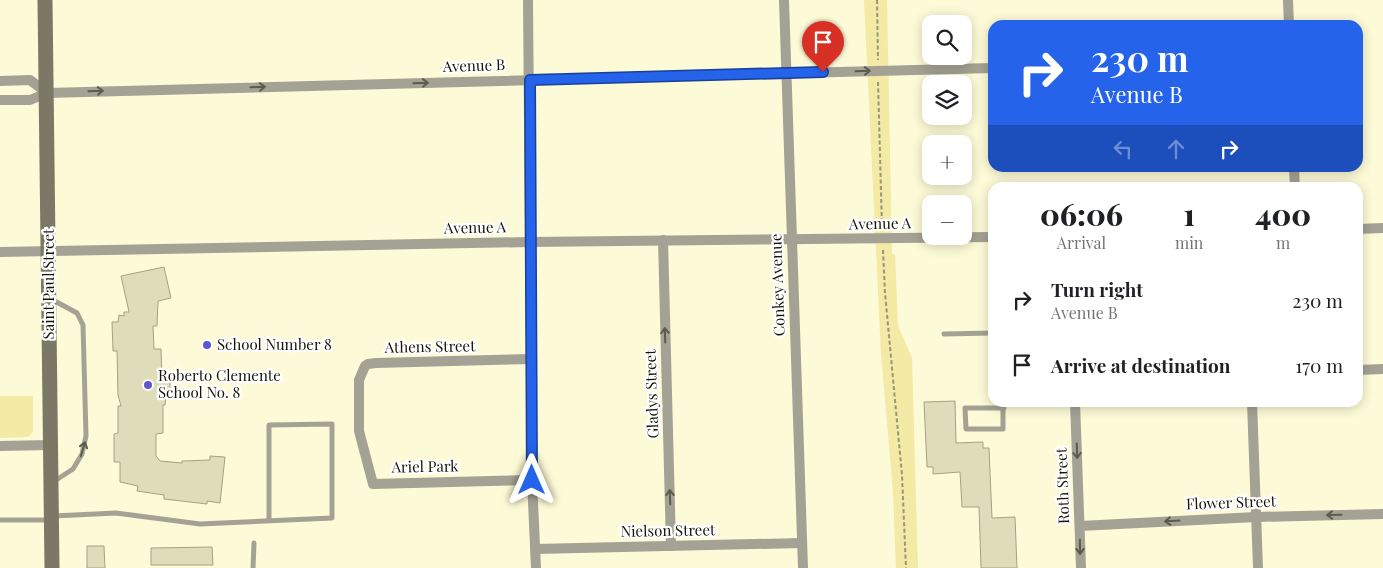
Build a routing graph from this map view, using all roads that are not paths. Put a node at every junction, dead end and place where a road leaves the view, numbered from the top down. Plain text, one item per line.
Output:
1 (46, 0) edge
2 (528, 0) edge
3 (784, 0) edge
4 (1288, 0) edge
5 (1289, 20) edge
6 (988, 68) edge
7 (786, 74) junction
8 (530, 80) junction
9 (0, 81) edge
10 (47, 93) junction
11 (0, 100) edge
12 (1383, 228) edge
13 (1363, 229) edge
14 (988, 237) edge
15 (792, 239) junction
16 (663, 240) junction
17 (531, 242) junction
18 (49, 251) junction
19 (0, 252) edge
20 (49, 298) junction
21 (988, 333) edge
22 (944, 334) dead end
23 (532, 359) junction
24 (1383, 369) edge
25 (1363, 370) edge
26 (988, 406) edge
27 (1003, 407) edge
28 (1075, 407) edge
29 (1252, 407) edge
30 (359, 431) joint
31 (50, 445) junction
32 (0, 446) edge
33 (532, 480) junction
34 (51, 484) junction
35 (1383, 514) edge
36 (1256, 517) junction
37 (51, 518) junction
38 (0, 520) edge
39 (269, 521) junction
40 (1080, 526) junction
41 (254, 542) dead end
42 (802, 543) junction
43 (672, 546) junction
44 (535, 549) junction
45 (52, 568) edge
46 (253, 568) edge
47 (536, 568) edge
48 (803, 568) edge
49 (1081, 568) edge
50 (1258, 568) edge

1 - 10 main road, Saint Paul Street
2 - 8 street
3 - 7 street, Conkey Avenue
4 - 5 street
7 -> 6 street, Avenue B
7 - 8 street, Avenue B
7 - 15 street, Conkey Avenue
10 -> 8 street, Avenue B
8 - 17 street
9 - 10 street
10 - 11 street, Avenue B
10 - 18 main road, Saint Paul Street
12 - 13 street
14 - 15 street, Avenue A
15 - 16 street, Avenue A
15 - 42 street, Conkey Avenue
16 - 17 street, Avenue A
43 -> 16 street, Gladys Street
17 - 18 street, Avenue A
17 - 23 street
18 - 19 street, Avenue A
18 - 20 main road, Saint Paul Street
20 - 31 main road, Saint Paul Street
34 -> 20 lane
21 - 22 lane
23 - 30 street, Athens Street
23 - 33 street
24 - 25 street
26 - 27 lane
28 -> 40 street, Roth Street
29 - 36 street
30 - 33 street, Ariel Park
31 - 32 street
31 - 34 main road, Saint Paul Street
33 - 44 street
34 - 37 main road, Saint Paul Street
35 -> 36 street, Flower Street
36 -> 40 street, Flower Street
36 - 50 street
37 - 38 lane
37 - 39 lane
37 - 45 main road, Saint Paul Street
39 - 39 lane
40 -> 49 street, Roth Street
41 - 46 lane
42 - 43 street, Nielson Street
42 - 48 street, Conkey Avenue
43 - 44 street, Nielson Street
44 - 47 street

